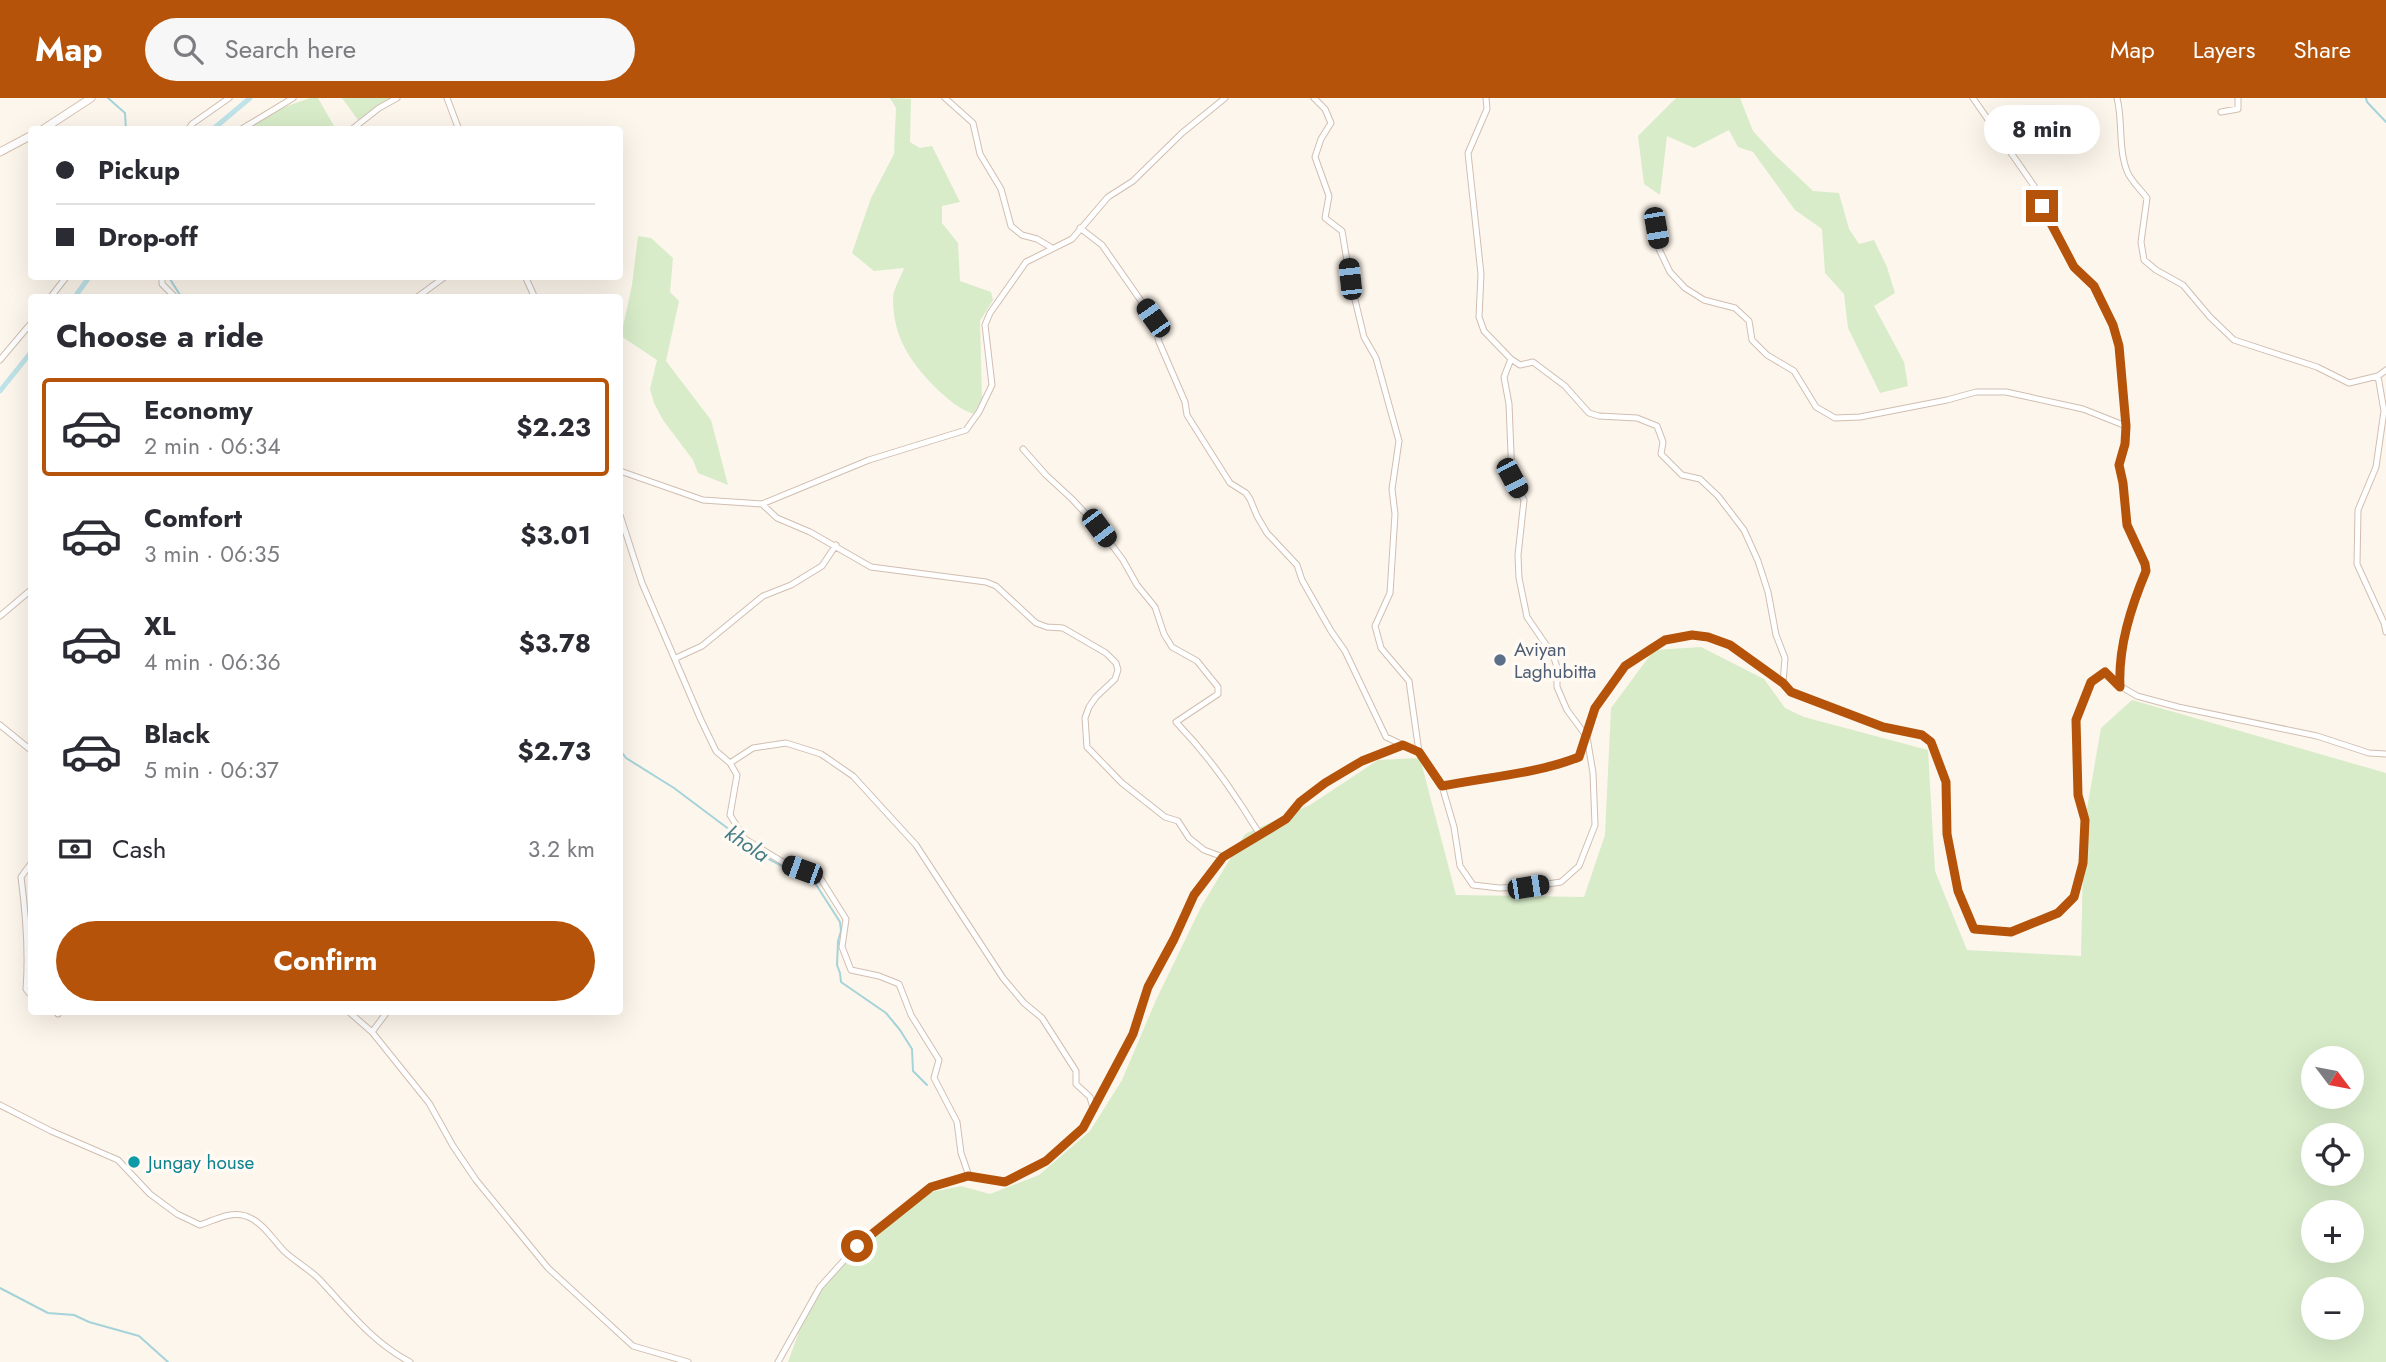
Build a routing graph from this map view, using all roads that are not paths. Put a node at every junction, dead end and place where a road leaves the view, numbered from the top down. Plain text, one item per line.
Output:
1 (91, 98) edge
2 (229, 98) edge
3 (293, 98) edge
4 (397, 98) edge
5 (447, 98) edge
6 (945, 98) edge
7 (1224, 98) edge
8 (1314, 98) edge
9 (1486, 98) edge
10 (1973, 98) edge
11 (2117, 98) edge
12 (2238, 98) edge
13 (2221, 112) dead end
14 (48, 126) edge
15 (191, 126) edge
16 (247, 126) edge
17 (356, 126) edge
18 (458, 126) edge
19 (28, 137) edge
20 (0, 152) edge
21 (1080, 228) junction
22 (1656, 228) dead end
23 (1053, 248) junction
24 (64, 280) edge
25 (162, 280) edge
26 (441, 280) edge
27 (53, 294) edge
28 (172, 294) edge
29 (421, 294) edge
30 (28, 327) edge
31 (1511, 359) junction
32 (0, 360) edge
33 (2386, 370) edge
34 (2378, 376) junction
35 (2126, 426) junction
36 (1023, 449) dead end
37 (623, 472) edge
38 (762, 505) junction
39 (623, 525) edge
40 (836, 545) junction
41 (28, 592) edge
42 (0, 616) edge
43 (2386, 632) edge
44 (676, 658) junction
45 (1783, 683) junction
46 (2120, 687) junction
47 (0, 725) edge
48 (1587, 737) junction
49 (1403, 745) junction
50 (28, 748) edge
51 (1419, 752) junction
52 (2386, 754) edge
53 (730, 763) junction
54 (1442, 786) junction
55 (1261, 835) junction
56 (1223, 857) junction
57 (28, 867) edge
58 (28, 958) edge
59 (28, 958) edge
60 (28, 992) edge
61 (352, 1015) edge
62 (385, 1015) edge
63 (372, 1032) junction
64 (0, 1105) edge
65 (1093, 1111) junction
66 (968, 1176) junction
67 (410, 1362) edge
68 (688, 1362) edge
69 (778, 1362) edge

1 - 14 street
2 - 15 street
3 - 16 street
4 - 17 street
5 - 18 street
6 - 23 street
7 - 21 street
8 - 51 street
9 - 31 street
10 - 35 street
11 - 34 street
12 - 13 street
19 - 20 street
21 - 23 street
21 - 49 street
22 - 35 street
23 - 38 street
24 - 27 street
25 - 28 street
26 - 29 street
30 - 32 street
31 - 45 street
31 - 48 street
33 - 34 street
34 - 43 street
35 - 46 street
36 - 55 street
37 - 38 street
38 - 40 street
39 - 44 street
40 - 44 street
40 - 56 street
41 - 42 street
44 - 53 street
45 - 46 street
45 - 48 street
46 - 52 street
47 - 50 street
48 - 54 street
48 - 54 street
49 - 51 street
49 - 55 street
51 - 54 street
53 - 65 street
53 - 66 street
55 - 56 street
56 - 65 street
57 - 58 street
59 - 60 street
61 - 63 street
62 - 63 street
63 - 68 street
64 - 67 street
65 - 66 street
66 - 69 street

